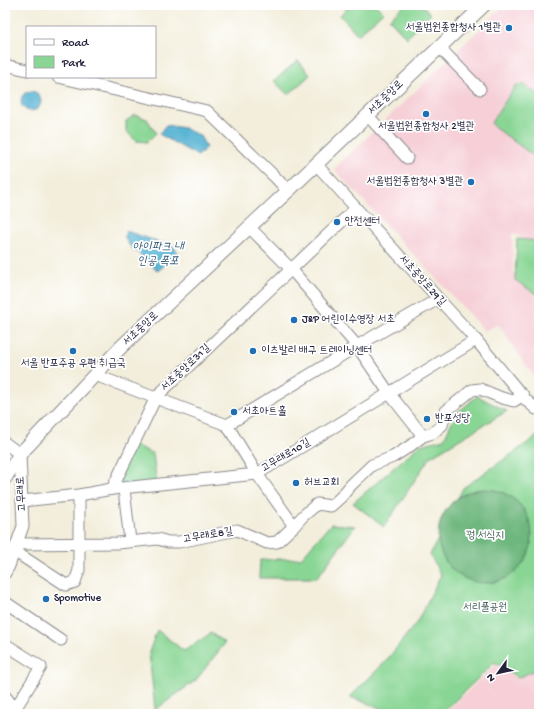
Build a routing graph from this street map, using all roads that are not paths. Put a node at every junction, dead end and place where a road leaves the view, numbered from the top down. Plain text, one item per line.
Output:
1 (484, 5) edge
2 (439, 47) junction
3 (5, 65) edge
4 (26, 70) edge
5 (62, 78) edge
6 (480, 89) dead end
7 (368, 116) junction
8 (408, 158) dead end
9 (316, 164) junction
10 (288, 191) junction
11 (356, 208) junction
12 (249, 227) junction
13 (291, 269) junction
14 (438, 299) junction
15 (476, 340) junction
16 (357, 346) junction
17 (95, 375) junction
18 (389, 393) junction
19 (156, 397) junction
20 (524, 397) junction
21 (536, 409) dead end
22 (227, 425) junction
23 (423, 436) junction
24 (5, 443) edge
25 (20, 454) junction
26 (257, 474) junction
27 (5, 478) edge
28 (124, 488) junction
29 (112, 489) junction
30 (79, 495) junction
31 (22, 501) junction
32 (294, 526) junction
33 (130, 541) junction
34 (79, 544) junction
35 (16, 548) junction
36 (5, 572) edge
37 (5, 602) edge
38 (61, 640) dead end
39 (5, 644) edge
40 (5, 696) edge
41 (16, 711) edge

1 - 2 main road, 서초중앙로
2 - 6 street
2 - 7 main road, 서초중앙로
3 - 4 street
5 - 10 street
7 - 8 street
7 - 9 main road, 서초중앙로
9 - 10 main road, 서초중앙로
9 - 11 street, 서초중앙로29길
10 - 12 main road, 서초중앙로
11 - 13 street, 서초중앙로31길
11 - 14 street, 서초중앙로29길
12 - 13 street
12 - 17 main road, 서초중앙로
13 - 16 street
13 - 19 street, 서초중앙로31길
14 - 15 street, 서초중앙로29길
14 - 16 street
15 - 18 street, 고무래로10길
15 - 20 street, 서초중앙로29길
16 - 18 street
16 - 22 street
17 - 19 street
17 - 25 main road, 서초중앙로
18 - 23 street
18 - 26 street, 고무래로10길
19 - 22 street
19 - 29 street, 서초중앙로31길
20 - 21 street, 서초중앙로29길
20 - 23 street, 고무래로8길
22 - 26 street
23 - 32 street, 고무래로8길
24 - 25 street
25 - 27 main road, 서초중앙로
25 - 31 street, 고무래로
26 - 28 street, 고무래로10길
26 - 32 street
28 - 29 street, 고무래로10길
28 - 33 street
29 - 30 street, 고무래로10길
30 - 31 street, 고무래로10길
30 - 34 street
31 - 35 street, 고무래로
32 - 33 street, 고무래로8길
33 - 34 street, 고무래로8길
34 - 35 street, 고무래로8길
34 - 35 street
35 - 36 street, 고무래로
37 - 38 street
39 - 41 street
40 - 41 street

